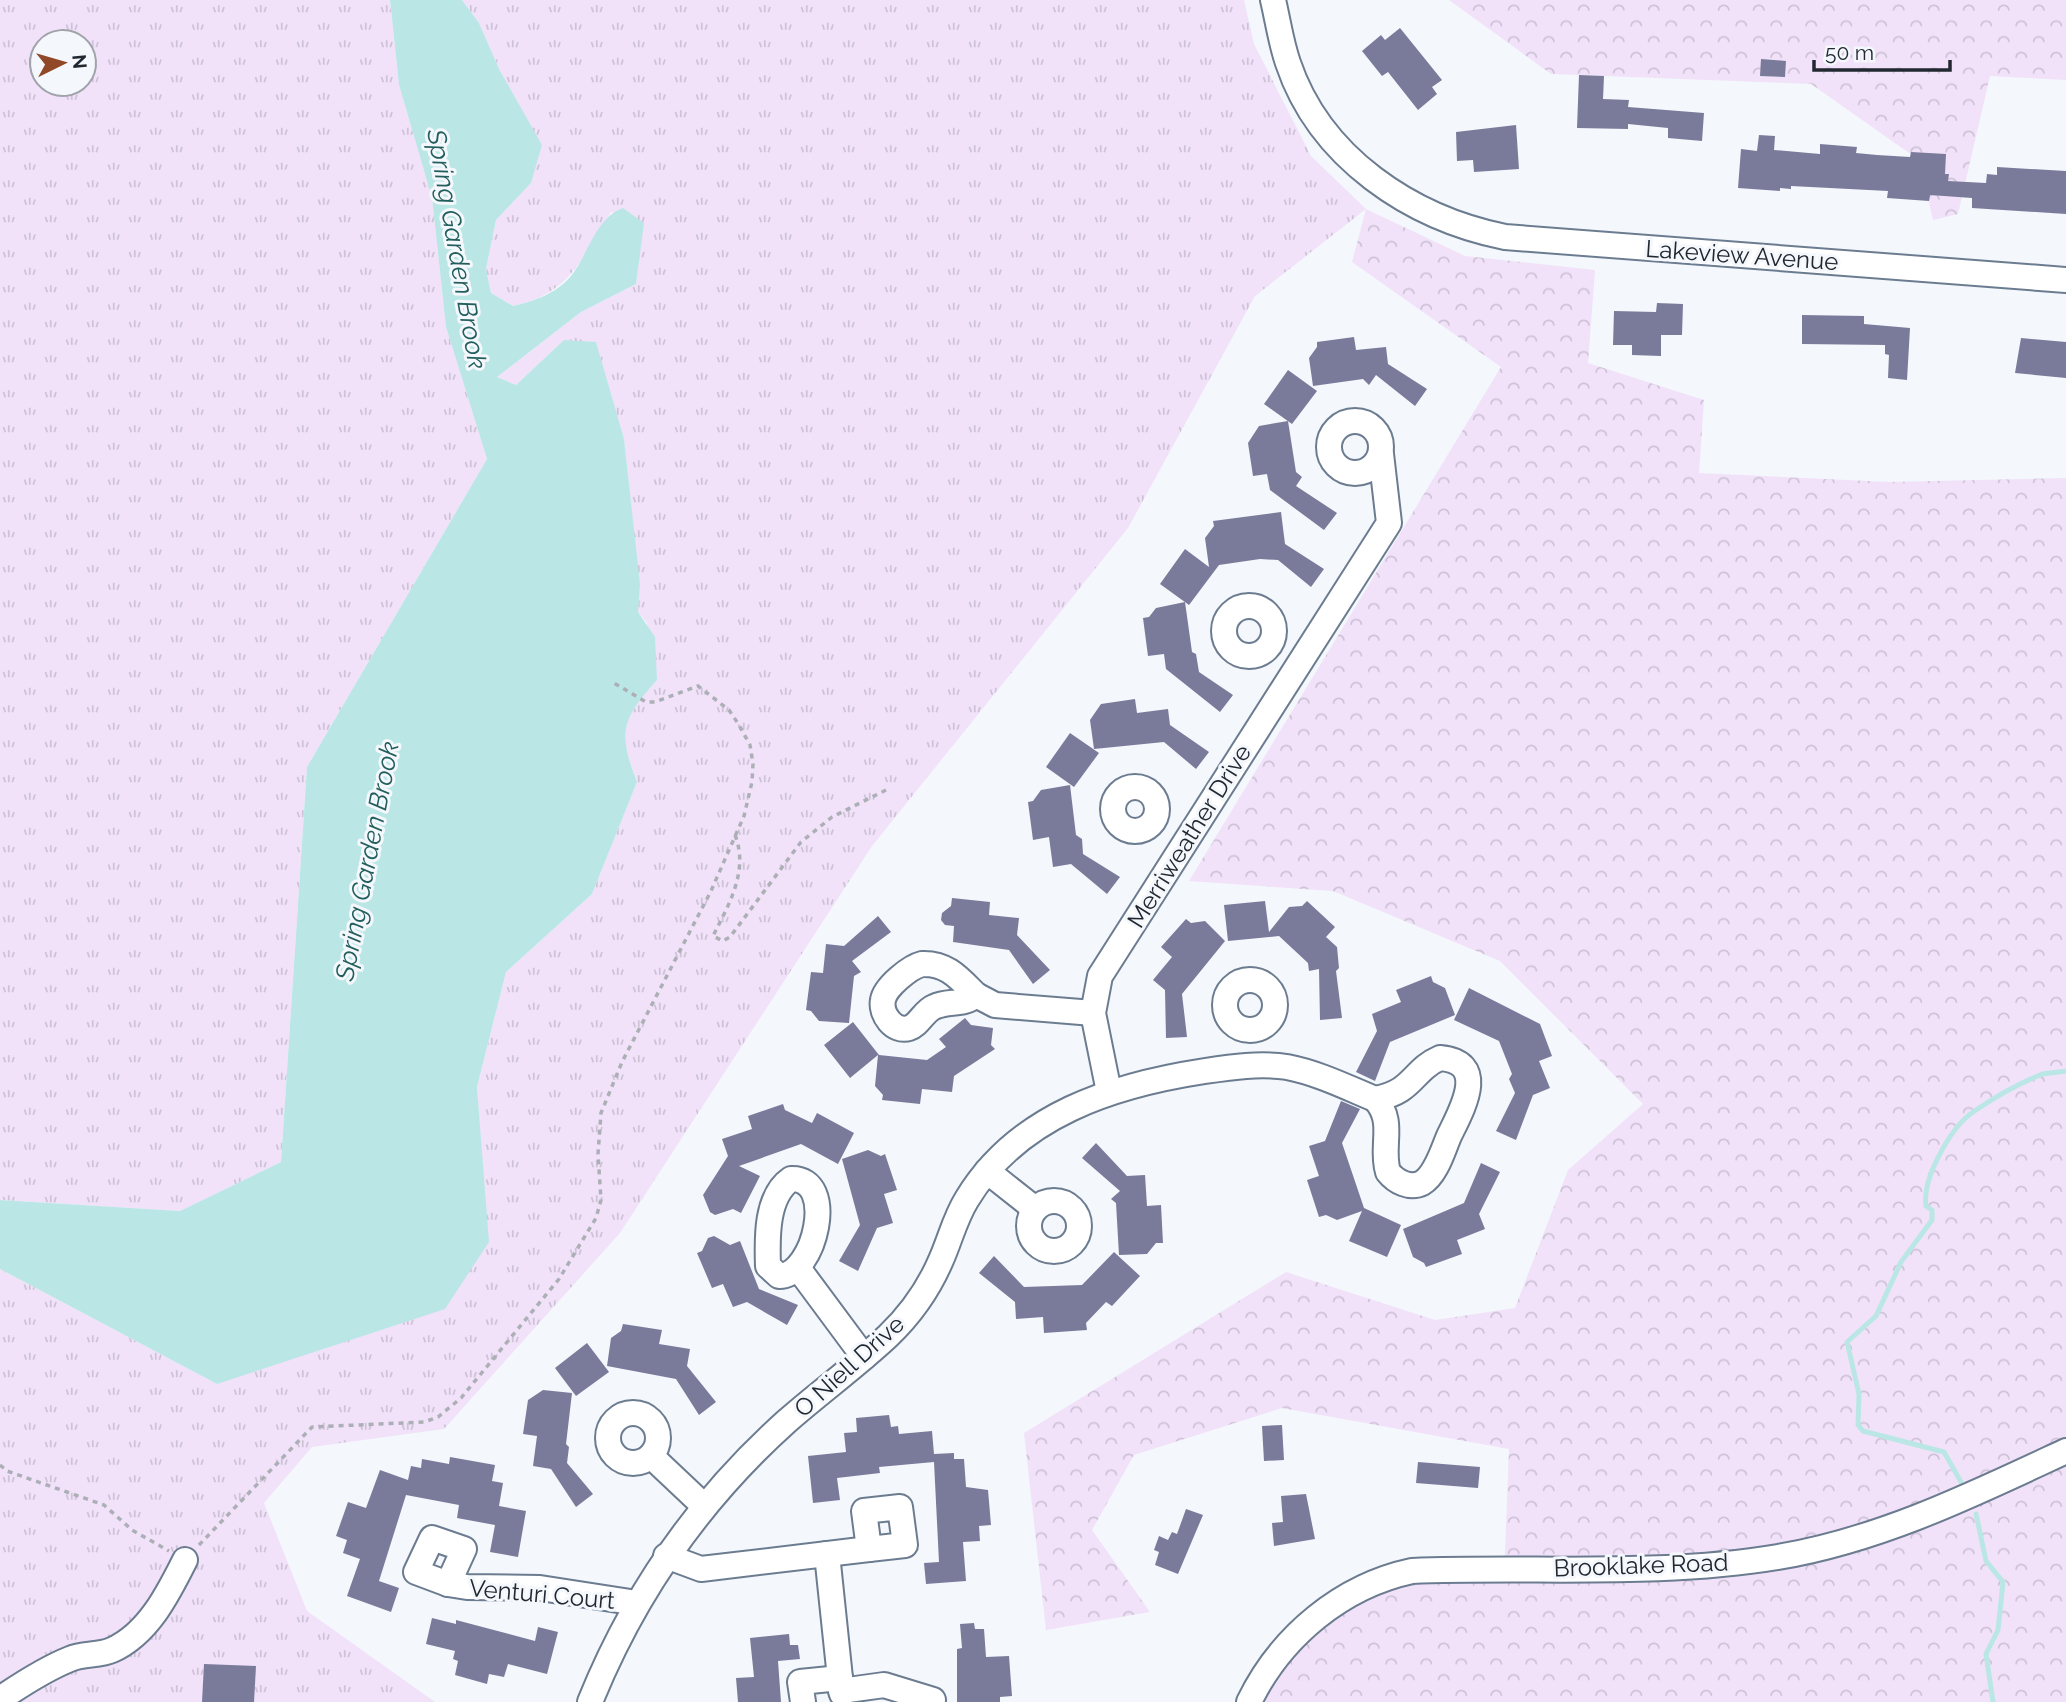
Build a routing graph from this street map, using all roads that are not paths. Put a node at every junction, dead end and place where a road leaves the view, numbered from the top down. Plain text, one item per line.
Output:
1 (1273, 0) edge
2 (2066, 280) edge
3 (1381, 454) dead end
4 (1270, 645) dead end
5 (1299, 663) junction
6 (1153, 822) dead end
7 (1185, 842) junction
8 (976, 995) dead end
9 (1093, 1013) junction
10 (1255, 1030) dead end
11 (1258, 1065) junction
12 (1109, 1092) junction
13 (1375, 1099) junction
14 (987, 1171) junction
15 (1035, 1209) dead end
16 (798, 1268) dead end
17 (864, 1357) junction
18 (2066, 1451) edge
19 (651, 1456) dead end
20 (704, 1506) junction
21 (869, 1549) dead end
22 (827, 1554) junction
23 (666, 1556) junction
24 (185, 1560) road end
25 (448, 1584) dead end
26 (637, 1603) junction
27 (841, 1690) edge
28 (0, 1699) edge
29 (933, 1700) dead end
30 (590, 1702) edge
31 (803, 1702) edge
32 (1249, 1702) edge

1 - 2 street, Lakeview Avenue
3 - 5 street, Merriweather Drive
4 - 5 street
5 - 7 street, Merriweather Drive
6 - 7 street
7 - 9 street, Merriweather Drive
8 - 9 street
9 - 12 street
10 - 11 street
11 - 12 street, O Niell Drive
11 - 13 street, O Niell Drive
12 - 14 street, O Niell Drive
13 - 13 street
14 - 15 street
14 - 17 street, O Niell Drive
16 - 17 street
17 - 20 street, O Niell Drive
18 - 32 street, Brooklake Road
19 - 20 street
20 - 23 street, O Niell Drive
21 - 22 street
22 - 23 street
22 - 27 street
23 - 26 street, O Niell Drive
24 - 28 street
25 - 26 street, Venturi Court
26 - 30 street, O Niell Drive
27 - 29 street
27 - 31 street

